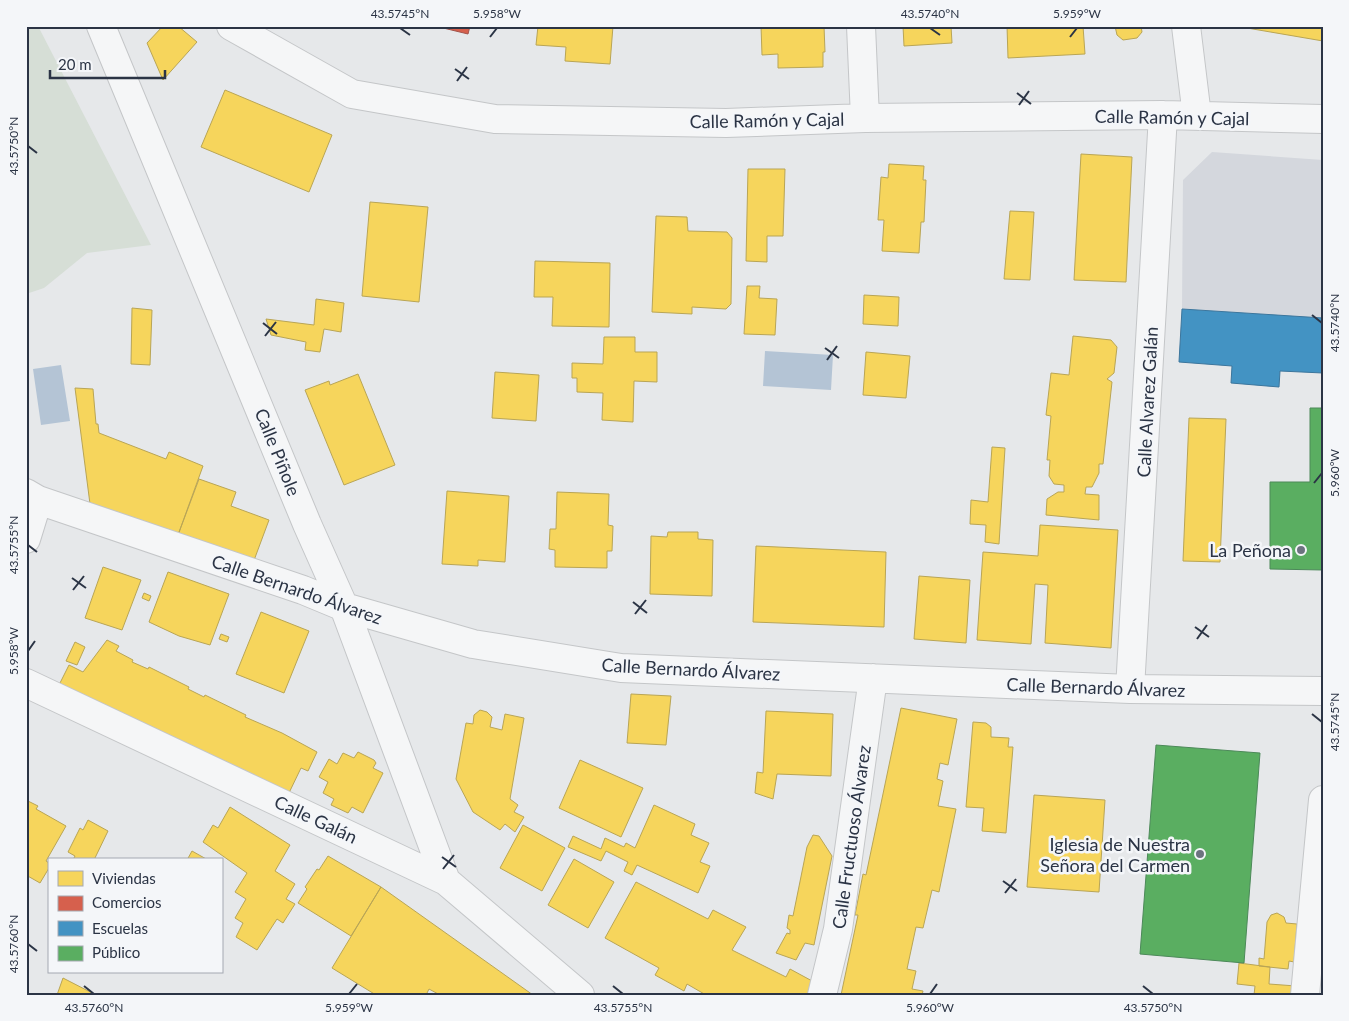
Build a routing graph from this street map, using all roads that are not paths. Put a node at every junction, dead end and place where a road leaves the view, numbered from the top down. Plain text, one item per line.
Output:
1 (101, 26) edge
2 (231, 26) edge
3 (861, 26) edge
4 (1186, 26) edge
5 (1163, 115) junction
6 (1198, 116) junction
7 (865, 118) junction
8 (1323, 119) edge
9 (32, 497) edge
10 (26, 539) edge
11 (344, 607) junction
12 (873, 678) junction
13 (26, 683) edge
14 (1130, 689) junction
15 (1323, 691) edge
16 (1323, 800) edge
17 (446, 881) junction
18 (580, 995) edge
19 (822, 995) edge
20 (1305, 995) edge

1 - 11 street, Calle Piñole
2 - 7 street, Calle Ramón y Cajal
3 - 7 street
4 - 6 street
5 - 6 street, Calle Ramón y Cajal
5 - 7 street, Calle Ramón y Cajal
5 - 14 street, Calle Alvarez Galán
6 - 8 street, Calle Ramón y Cajal
9 - 10 street
9 - 11 street, Calle Bernardo Álvarez
11 - 12 street, Calle Bernardo Álvarez
11 - 17 street, Calle Piñole
12 - 14 street, Calle Bernardo Álvarez
12 - 19 street, Calle Fructuoso Álvarez
13 - 17 street, Calle Galán
14 - 15 street, Calle Bernardo Álvarez
16 - 20 street
17 - 18 street, Calle Galán

